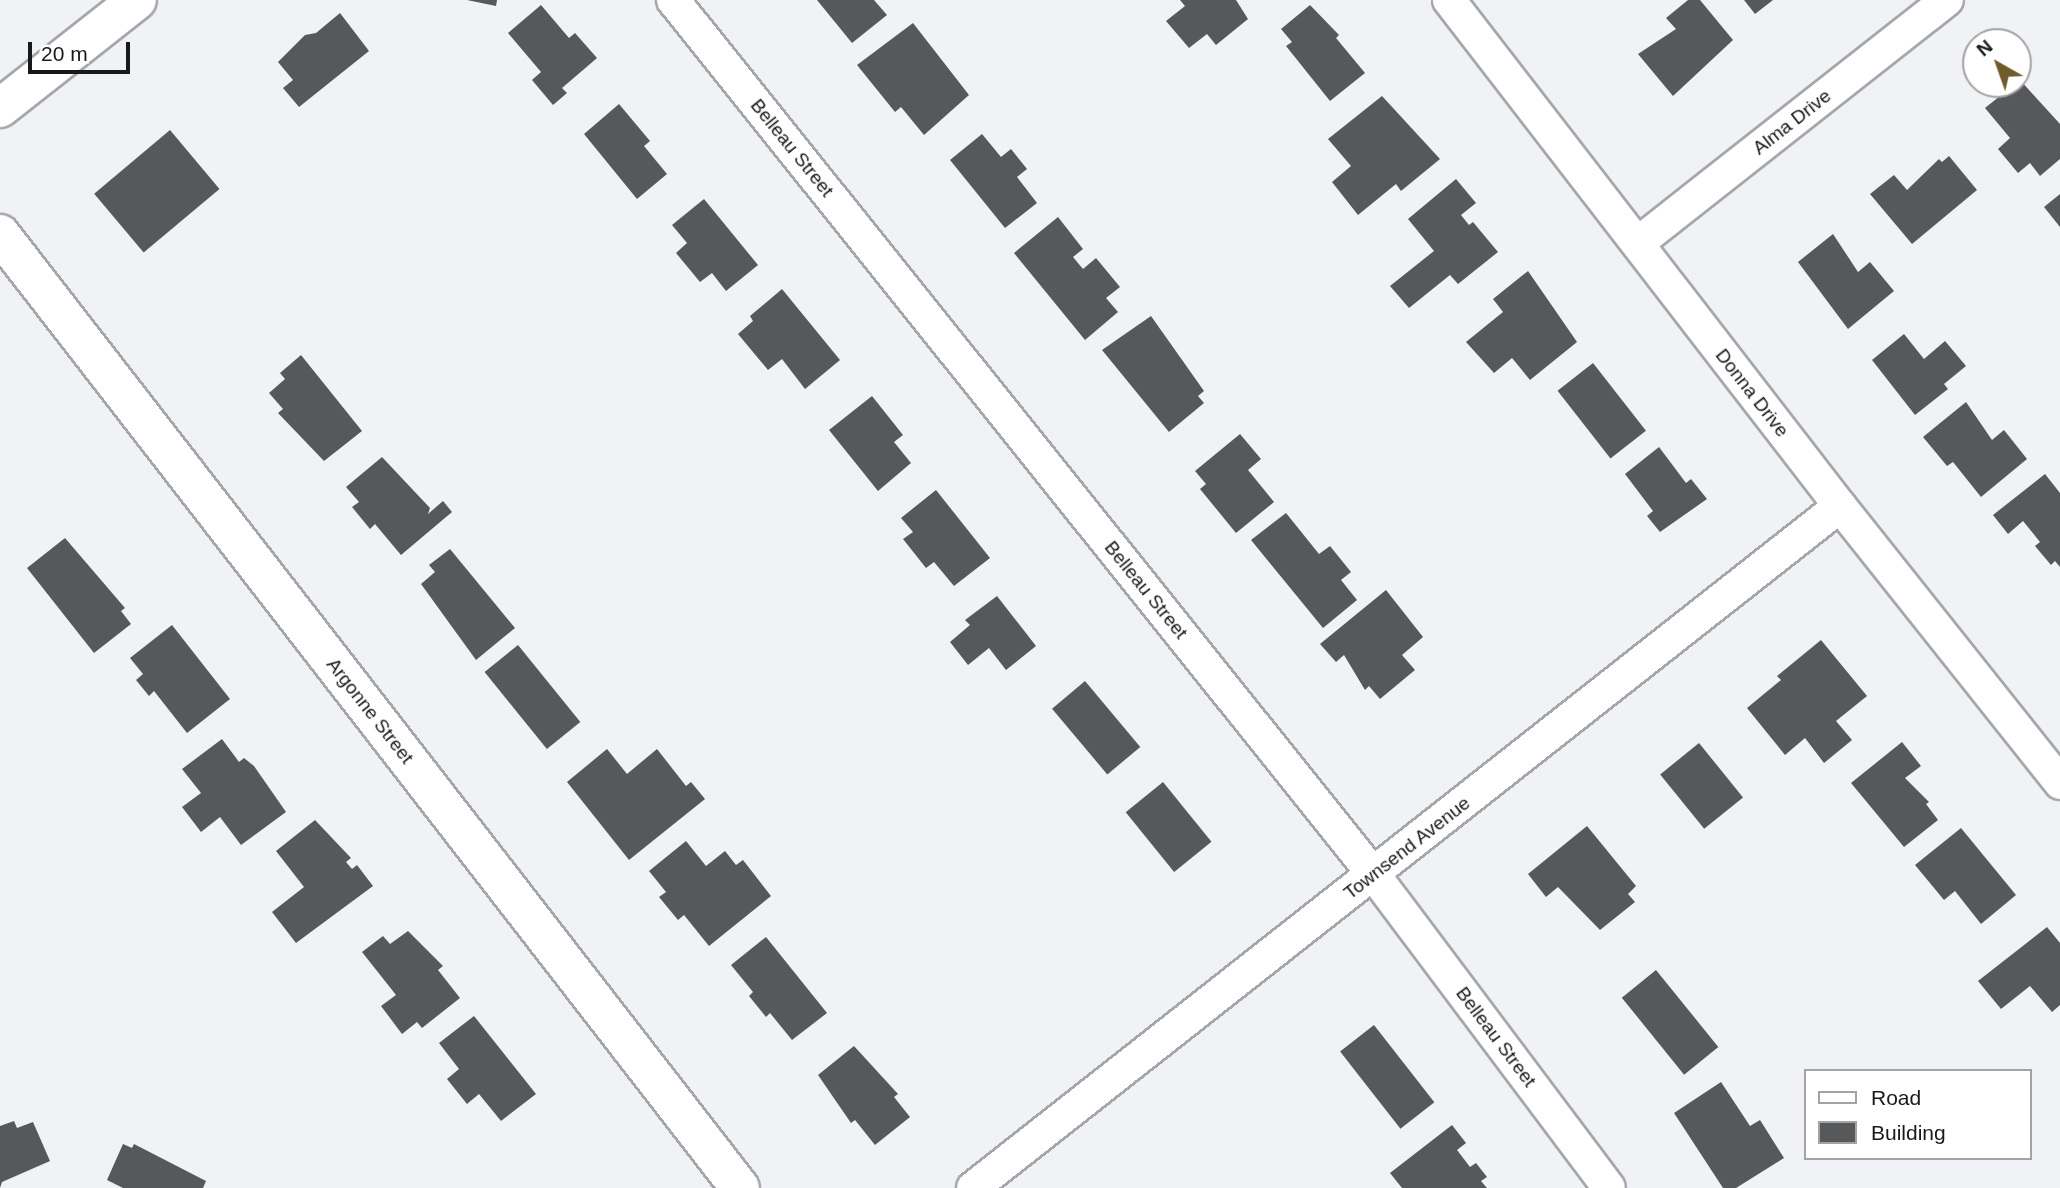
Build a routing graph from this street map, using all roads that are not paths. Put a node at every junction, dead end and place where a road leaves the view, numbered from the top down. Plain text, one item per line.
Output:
1 (137, 0) edge
2 (673, 0) edge
3 (1449, 0) edge
4 (1947, 0) edge
5 (0, 108) edge
6 (0, 234) edge
7 (1638, 243) junction
8 (1839, 506) junction
9 (2060, 783) edge
10 (1374, 875) junction
11 (740, 1188) edge
12 (973, 1188) edge
13 (1609, 1188) edge

1 - 5 street
2 - 10 street, Belleau Street
3 - 7 street, Donna Drive
4 - 7 street, Alma Drive
6 - 11 street, Argonne Street
7 - 8 street, Donna Drive
8 - 9 street, Donna Drive
8 - 10 street, Townsend Avenue
10 - 12 street, Townsend Avenue
10 - 13 street, Belleau Street

